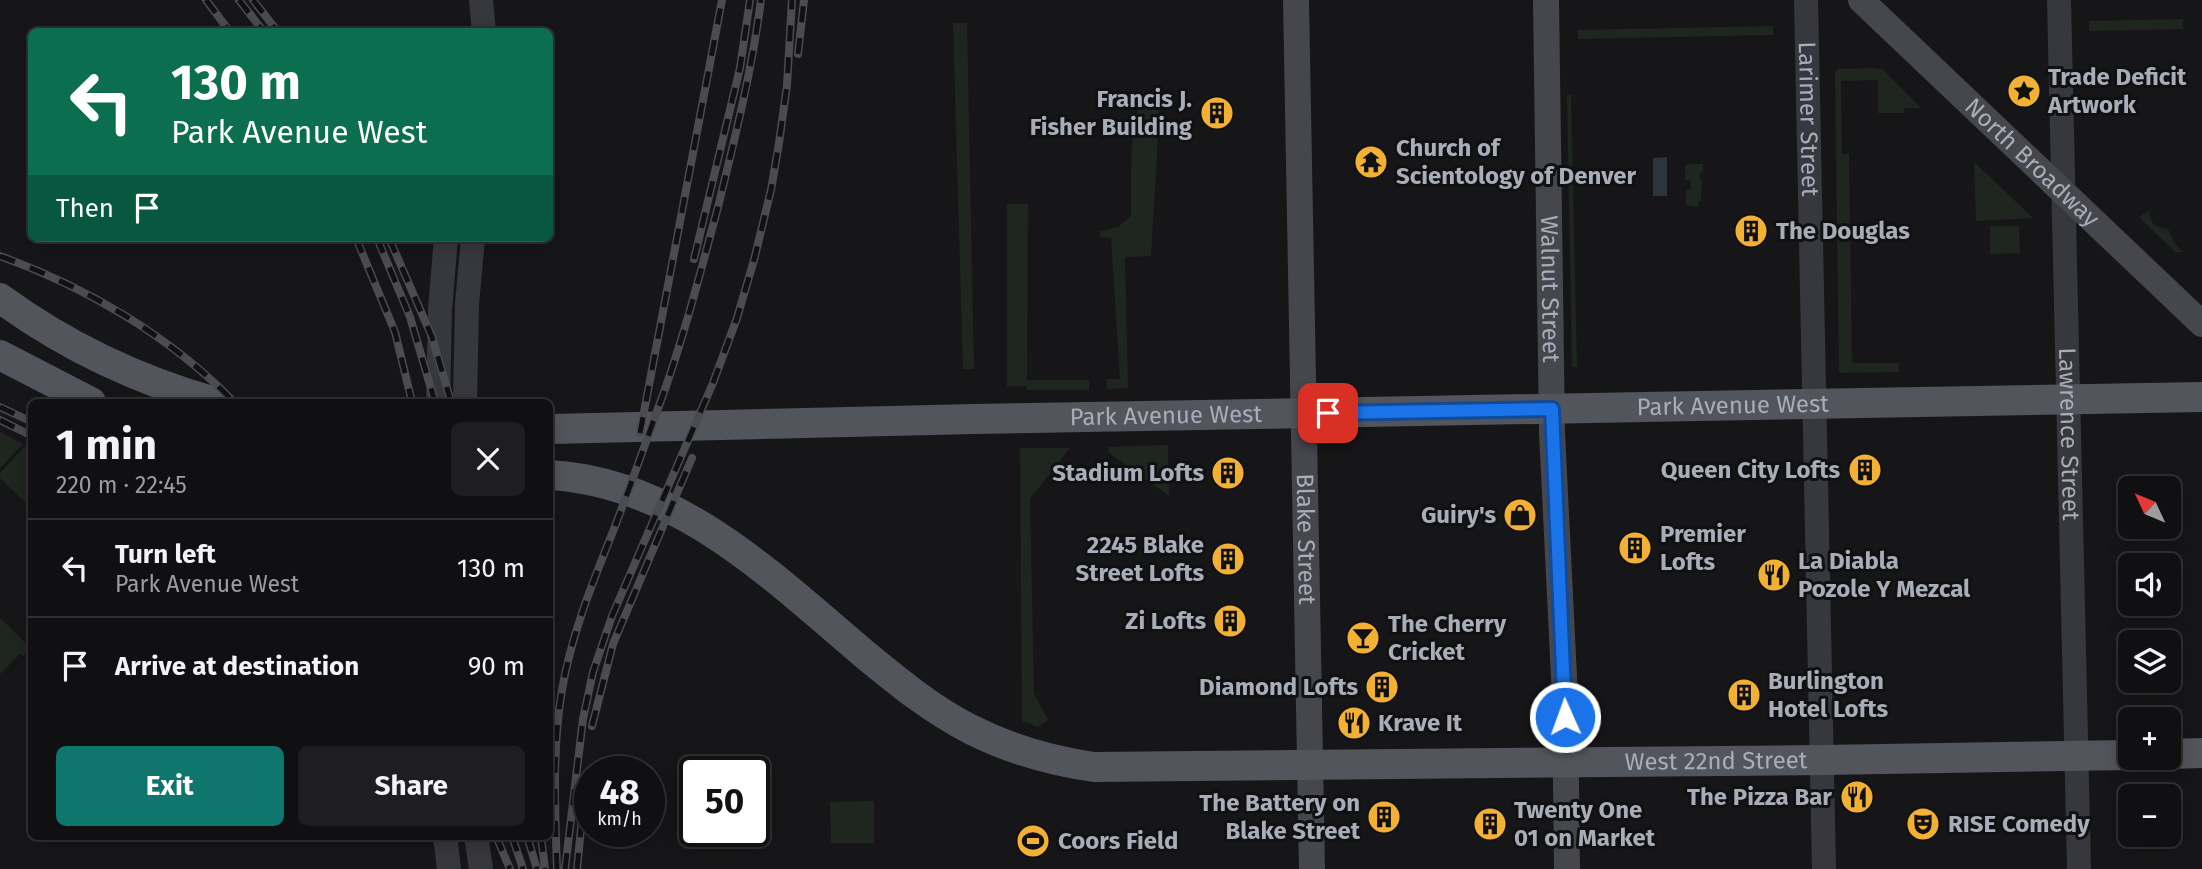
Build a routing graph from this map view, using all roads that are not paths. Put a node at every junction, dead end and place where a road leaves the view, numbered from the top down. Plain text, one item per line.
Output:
1 (1296, 0) edge
2 (1546, 0) edge
3 (1806, 0) edge
4 (1861, 0) edge
5 (2059, 0) edge
6 (481, 1) edge
7 (475, 28) edge
8 (484, 28) edge
9 (2063, 193) junction
10 (446, 242) edge
11 (473, 242) edge
12 (0, 298) edge
13 (2202, 324) edge
14 (0, 355) edge
15 (2202, 397) edge
16 (85, 399) edge
17 (206, 399) edge
18 (438, 399) edge
19 (465, 399) edge
20 (2067, 400) junction
21 (1814, 404) junction
22 (1552, 409) junction
23 (1304, 413) junction
24 (553, 429) edge
25 (553, 475) edge
26 (2202, 753) edge
27 (2181, 754) edge
28 (2118, 755) edge
29 (2076, 756) junction
30 (1822, 761) junction
31 (1566, 763) junction
32 (1310, 766) junction
33 (445, 840) edge
34 (477, 840) edge
35 (449, 869) edge
36 (481, 869) edge
37 (1312, 869) edge
38 (1567, 869) edge
39 (1824, 869) edge
40 (2079, 869) edge

1 - 23 main road, Blake Street
2 - 22 main road, Walnut Street
3 - 21 street, Larimer Street
4 - 9 main road, North Broadway
5 - 9 street, Lawrence Street
6 - 7 street
6 - 8 street
9 - 13 main road, North Broadway
9 - 20 street, Lawrence Street
10 - 18 street
11 - 19 street
12 - 17 main road
14 - 16 main road
15 - 20 main road, Park Avenue West
20 - 21 main road, Park Avenue West
20 - 29 street, Lawrence Street
21 - 22 main road, Park Avenue West
21 - 30 street, Larimer Street
22 - 23 main road, Park Avenue West
22 - 31 main road, Walnut Street
23 - 24 main road, Park Avenue West
23 - 32 main road, Blake Street
25 - 32 main road, West 22nd Street
26 - 27 main road
28 - 29 main road, West 22nd Street
29 - 30 main road, West 22nd Street
29 - 40 street, Lawrence Street
30 - 31 main road, West 22nd Street
30 - 39 street, Larimer Street
31 - 32 main road, West 22nd Street
31 - 38 main road, Walnut Street
32 - 37 main road, Blake Street
33 - 35 street
34 - 36 street

